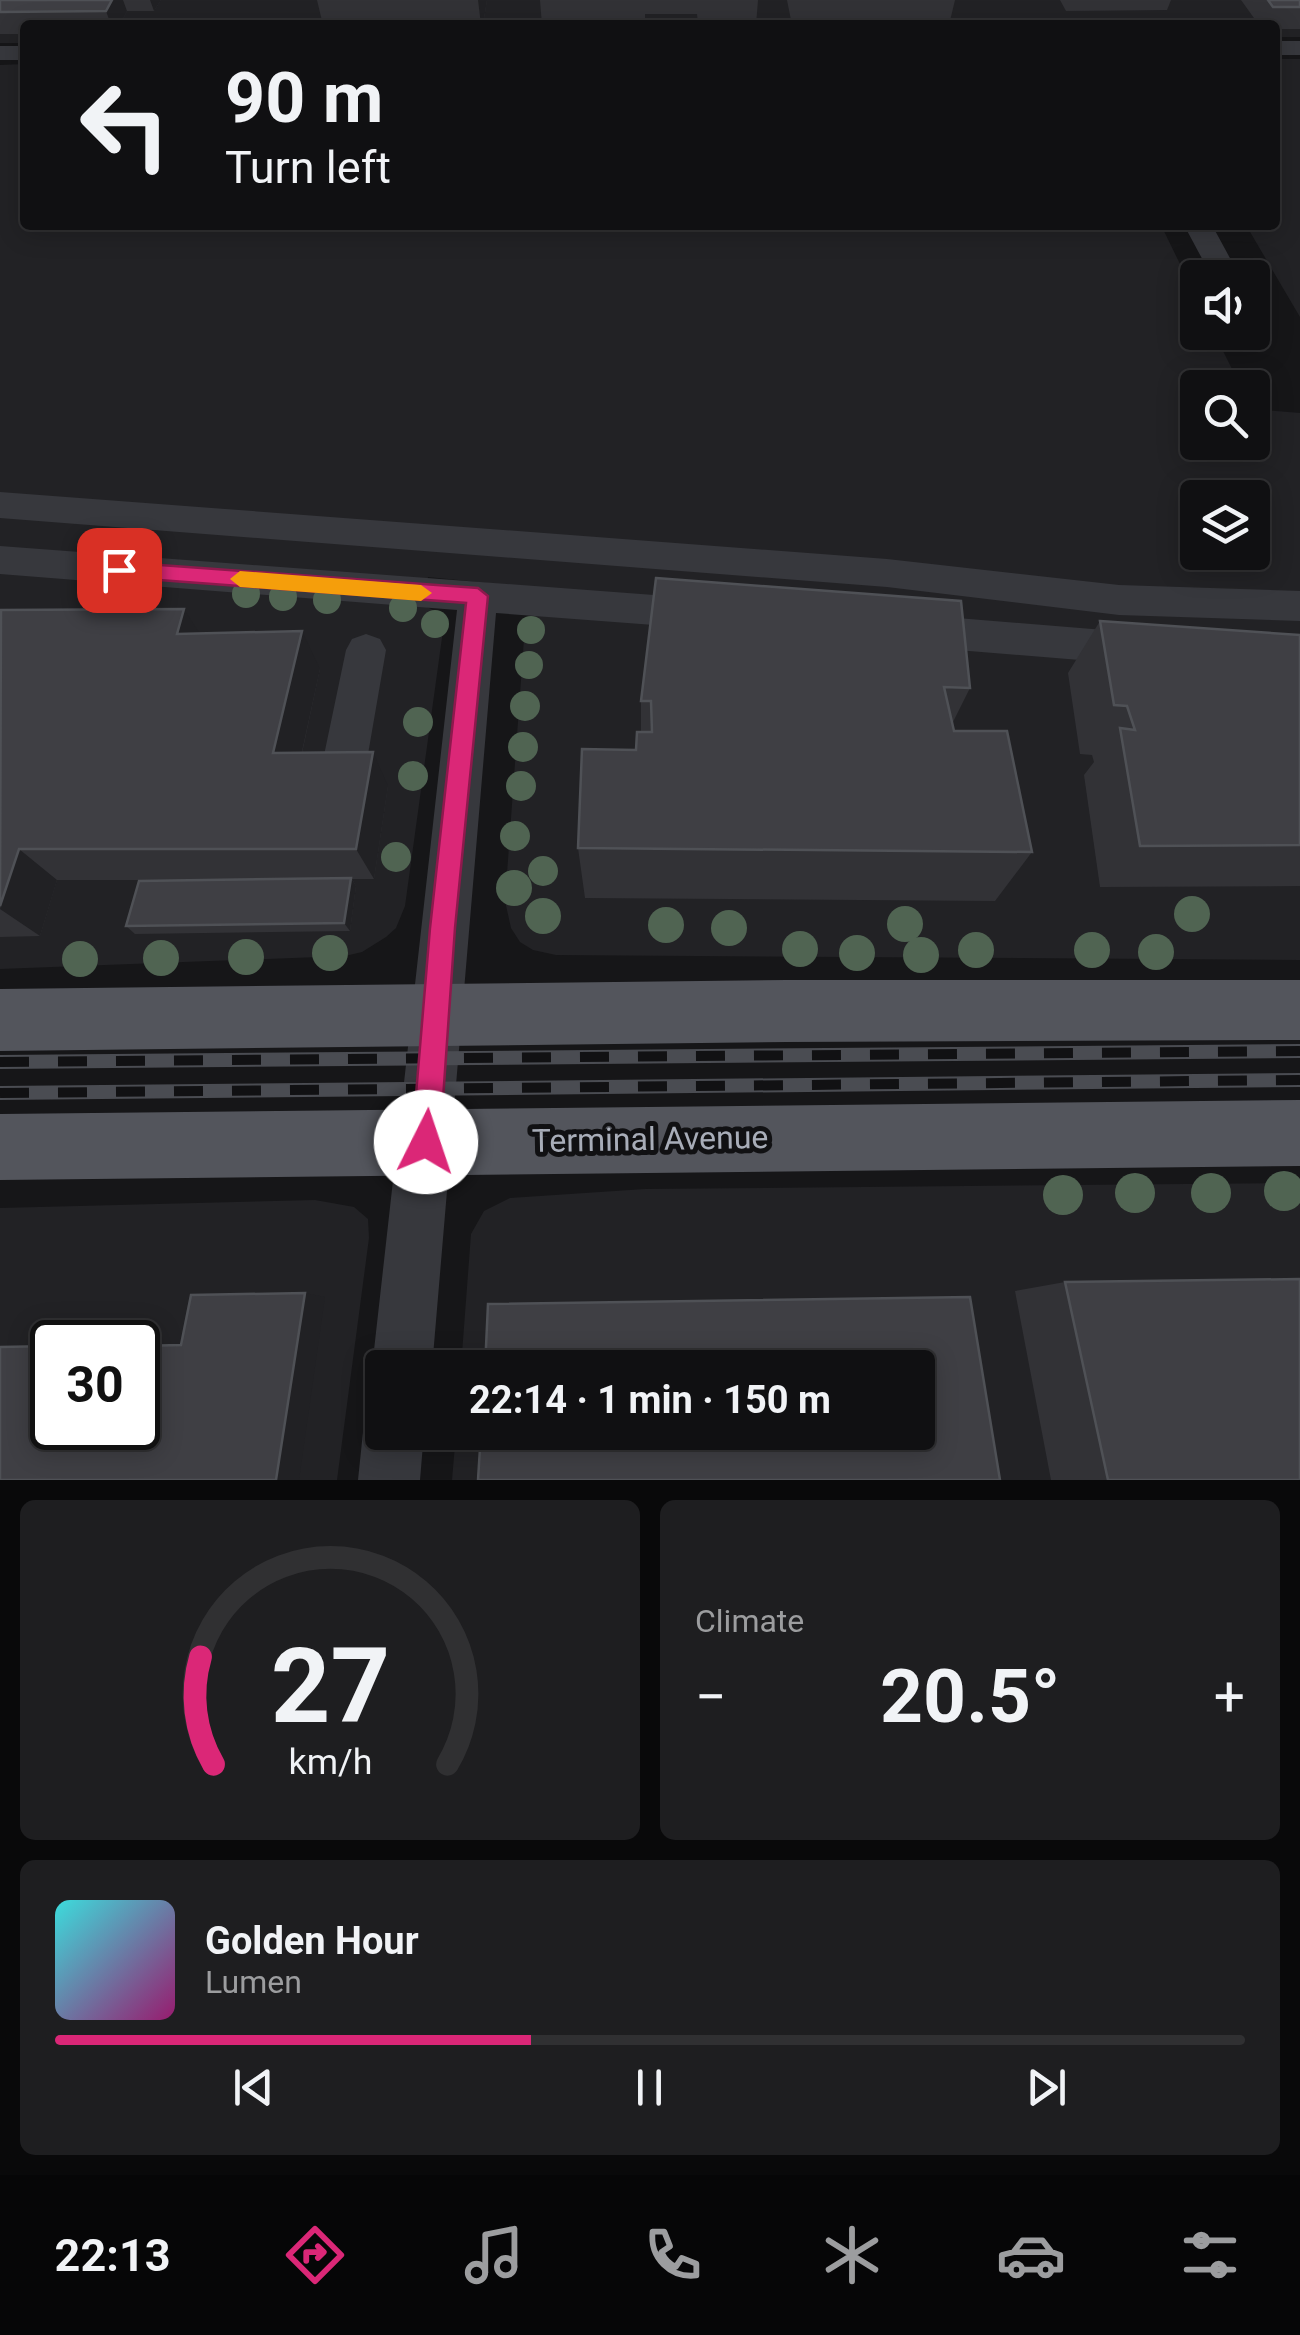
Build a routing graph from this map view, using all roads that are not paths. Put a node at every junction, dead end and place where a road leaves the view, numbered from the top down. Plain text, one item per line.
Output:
1 (1201, 230) edge
2 (1216, 260) dead end
3 (0, 505) edge
4 (1, 562) edge
5 (478, 596) junction
6 (1300, 606) edge
7 (748, 618) edge
8 (879, 628) edge
9 (366, 650) dead end
10 (1178, 652) edge
11 (345, 760) edge
12 (1300, 1010) edge
13 (436, 1015) junction
14 (0, 1020) edge
15 (1300, 1133) edge
16 (426, 1142) junction
17 (0, 1147) edge
18 (404, 1350) edge
19 (392, 1450) edge
20 (389, 1480) edge

1 - 2 street
3 - 6 street
4 - 5 street
5 - 7 street
5 - 13 street
8 - 10 street
9 - 11 street
12 - 13 main road
13 - 14 main road
13 - 16 street
15 - 16 main road, Terminal Avenue
16 - 17 main road, Terminal Avenue
16 - 18 street
19 - 20 street

